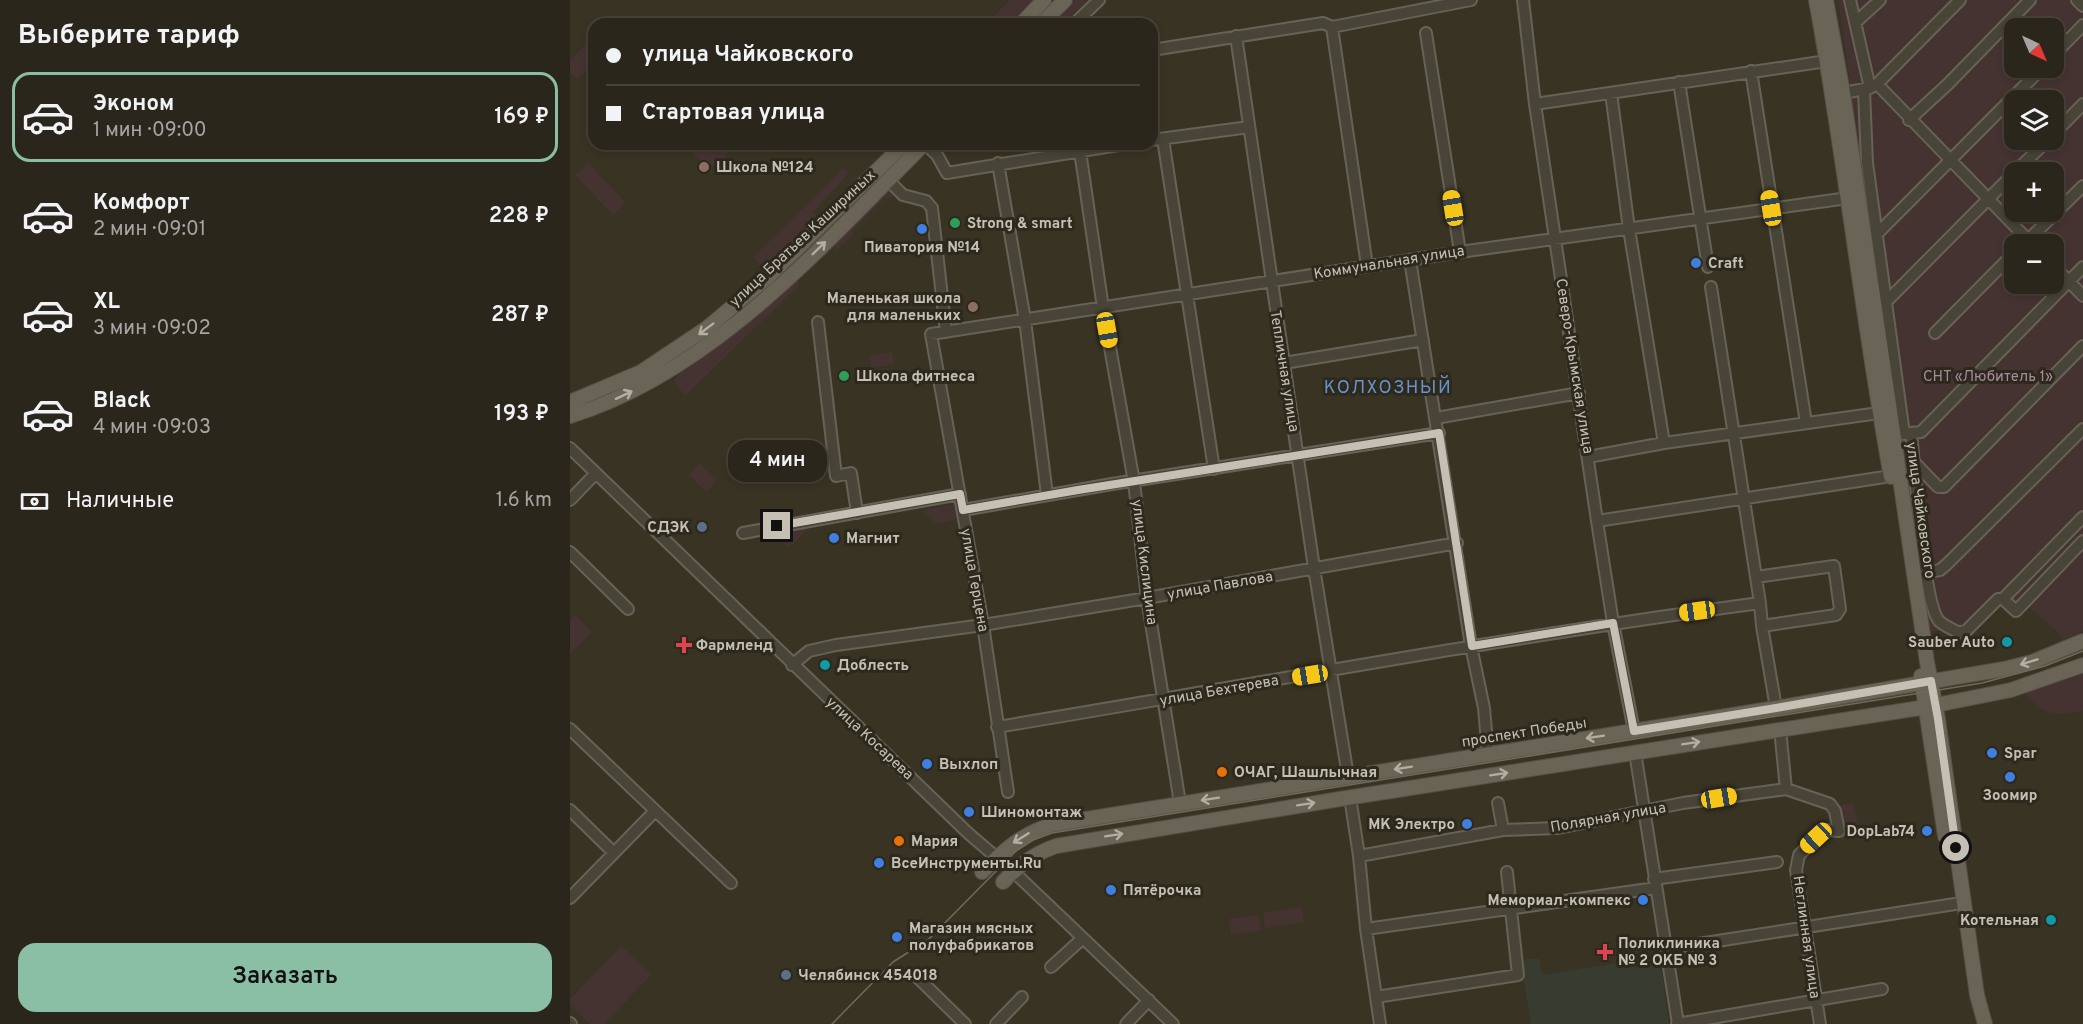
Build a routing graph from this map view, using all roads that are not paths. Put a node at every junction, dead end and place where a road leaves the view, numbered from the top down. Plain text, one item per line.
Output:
1 (1044, 0) edge
2 (1065, 0) edge
3 (1099, 0) edge
4 (1471, 0) edge
5 (1523, 0) edge
6 (1816, 0) edge
7 (1826, 0) edge
8 (1850, 0) edge
9 (1880, 0) edge
10 (1960, 0) edge
11 (2030, 0) edge
12 (2077, 0) edge
13 (2083, 6) edge
14 (1422, 8) edge
15 (1027, 18) edge
16 (1052, 18) edge
17 (1080, 18) edge
18 (1856, 22) junction
19 (2083, 25) edge
20 (1332, 27) junction
21 (1426, 33) dead end
22 (1236, 36) junction
23 (2064, 45) edge
24 (1158, 49) edge
25 (1827, 61) junction
26 (1751, 71) junction
27 (2032, 78) edge
28 (1679, 82) junction
29 (1870, 87) junction
30 (1611, 93) junction
31 (1843, 93) junction
32 (1535, 104) junction
33 (2083, 104) edge
34 (1909, 120) junction
35 (2064, 124) edge
36 (1249, 127) junction
37 (1158, 139) edge
38 (898, 150) edge
39 (919, 150) edge
40 (932, 150) edge
41 (1065, 150) edge
42 (1080, 150) edge
43 (2038, 150) edge
44 (1950, 161) junction
45 (2026, 162) edge
46 (998, 163) junction
47 (888, 180) junction
48 (2004, 184) edge
49 (2083, 186) edge
50 (1848, 198) junction
51 (1988, 200) junction
52 (1771, 208) junction
53 (1700, 218) junction
54 (1629, 229) junction
55 (1877, 234) junction
56 (2020, 234) edge
57 (2038, 234) edge
58 (1555, 239) junction
59 (1460, 252) junction
60 (1410, 260) junction
61 (2004, 263) edge
62 (1367, 266) junction
63 (1708, 267) dead end
64 (2083, 267) edge
65 (2064, 276) edge
66 (1271, 280) junction
67 (2069, 281) junction
68 (1711, 287) dead end
69 (1188, 295) junction
70 (2083, 296) edge
71 (1886, 302) junction
72 (1103, 308) junction
73 (1025, 320) junction
74 (818, 322) dead end
75 (946, 332) junction
76 (1935, 333) dead end
77 (931, 334) joint
78 (1423, 340) junction
79 (2083, 346) edge
80 (1284, 363) junction
81 (1579, 393) junction
82 (570, 402) edge
83 (1879, 413) junction
84 (570, 416) edge
85 (1436, 418) junction
86 (1806, 423) junction
87 (2083, 429) edge
88 (1439, 433) junction
89 (1735, 433) junction
90 (1911, 433) junction
91 (1664, 444) junction
92 (570, 448) edge
93 (1297, 456) junction
94 (1588, 457) junction
95 (1914, 462) junction
96 (1214, 468) junction
97 (596, 473) junction
98 (1891, 476) junction
99 (1134, 482) junction
100 (960, 494) junction
101 (1047, 495) junction
102 (1744, 498) junction
103 (570, 500) edge
104 (963, 510) junction
105 (857, 513) junction
106 (2083, 517) edge
107 (1597, 521) junction
108 (743, 533) dead end
109 (2083, 541) edge
110 (1457, 543) junction
111 (570, 552) edge
112 (1314, 568) junction
113 (1925, 573) junction
114 (1756, 577) junction
115 (1148, 598) junction
116 (2003, 599) junction
117 (1760, 603) junction
118 (628, 609) dead end
119 (1613, 623) junction
120 (983, 625) junction
121 (1762, 626) junction
122 (2083, 641) edge
123 (1472, 646) junction
124 (792, 665) junction
125 (2083, 665) edge
126 (1331, 671) junction
127 (1927, 681) junction
128 (1165, 699) junction
129 (1931, 706) junction
130 (1776, 708) junction
131 (997, 727) junction
132 (570, 729) edge
133 (1780, 729) junction
134 (1634, 731) junction
135 (1635, 752) junction
136 (1488, 754) junction
137 (1348, 776) junction
138 (1786, 789) junction
139 (1008, 792) dead end
140 (1350, 797) junction
141 (1180, 803) junction
142 (1498, 803) dead end
143 (570, 810) edge
144 (655, 811) junction
145 (1644, 811) junction
146 (1503, 830) junction
147 (614, 853) junction
148 (1359, 856) junction
149 (995, 858) junction
150 (1777, 861) dead end
151 (982, 872) dead end
152 (1506, 872) dead end
153 (1008, 877) junction
154 (731, 883) dead end
155 (1655, 884) junction
156 (570, 897) edge
157 (1955, 904) junction
158 (1511, 907) junction
159 (1806, 926) junction
160 (1366, 929) junction
161 (1083, 938) junction
162 (1666, 950) junction
163 (1051, 967) dead end
164 (914, 974) dead end
165 (1882, 989) dead end
166 (1376, 997) junction
167 (1022, 998) dead end
168 (1149, 1000) junction
169 (1816, 1001) junction
170 (965, 1024) edge
171 (996, 1024) edge
172 (1126, 1024) edge
173 (1173, 1024) edge
174 (1380, 1024) edge
175 (1677, 1024) edge
176 (1820, 1024) edge
177 (1976, 1024) edge
178 (1985, 1024) edge

1 - 15 main road
2 - 16 main road
3 - 17 street
4 - 14 street
5 - 32 street, Северо-Крымская улица
6 - 25 main road, улица Чайковского
7 - 31 main road, улица Чайковского
8 - 18 street
9 - 18 street
10 - 29 street
11 - 34 street
12 - 13 street
14 - 20 street
18 - 29 street
19 - 23 street
20 - 22 street
20 - 62 street
21 - 59 street
22 - 24 street
22 - 36 street, Тепличная улица
25 - 26 street
25 - 50 main road, улица Чайковского
26 - 28 street
26 - 52 street
27 - 44 street
28 - 30 street
28 - 53 street
29 - 31 street
29 - 34 street
29 - 55 street
30 - 32 street
30 - 54 street
31 - 127 main road, улица Чайковского
32 - 58 street, Северо-Крымская улица
33 - 35 street
34 - 44 street
36 - 37 street
36 - 66 street, Тепличная улица
37 - 69 street
38 -> 82 main road, улица Братьев Кашириных
39 - 47 main road, улица Братьев Кашириных
40 - 46 street
41 - 46 street
42 - 72 street, улица Кислицина
43 - 45 street
44 - 51 street
44 - 55 street
46 - 73 street
47 - 75 street
84 -> 47 main road, улица Братьев Кашириных
48 - 51 street
49 - 57 street
50 - 52 street, Коммунальная улица
50 - 83 main road, улица Чайковского
51 - 56 street
51 - 71 street
52 - 53 street, Коммунальная улица
52 - 86 street
53 - 54 street, Коммунальная улица
53 - 63 street
54 - 58 street, Коммунальная улица
54 - 91 street
55 - 71 street
58 - 59 street, Коммунальная улица
58 - 81 street, Северо-Крымская улица
59 - 60 street, Коммунальная улица
60 - 62 street, Коммунальная улица
60 - 78 street
61 - 76 street
62 - 66 street, Коммунальная улица
64 - 67 street
65 - 67 street
66 - 69 street, Коммунальная улица
66 - 80 street, Тепличная улица
67 - 70 street
67 - 90 street
68 - 89 street
69 - 72 street, Коммунальная улица
69 - 96 street
71 - 90 street
72 - 73 street, Коммунальная улица
72 - 99 street, улица Кислицина
73 - 75 street, Коммунальная улица
73 - 101 street
74 - 105 street
75 - 77 street, Коммунальная улица
77 - 100 street, улица Герцена
78 - 80 street
78 - 85 street
79 - 95 street
80 - 93 street, Тепличная улица
81 - 85 street
81 - 94 street, Северо-Крымская улица
83 - 86 street
83 - 98 main road, улица Чайковского
85 - 88 street
86 - 89 street
87 - 113 street
88 - 93 street
88 - 110 street
89 - 91 street
89 - 102 street
90 - 95 street
91 - 94 street
92 - 97 street, улица Косарева
93 - 96 street
93 - 112 street, Тепличная улица
94 - 107 street, Северо-Крымская улица
95 - 113 street
96 - 99 street
97 - 103 street
97 - 124 street, улица Косарева
98 - 102 street
98 - 127 main road, улица Чайковского
99 - 101 street
99 - 115 street, улица Кислицина
100 - 104 street, улица Герцена
100 - 105 street
101 - 104 street
102 - 107 street
102 - 114 street
104 - 120 street, улица Герцена
105 - 108 street
106 - 116 street
107 - 119 street, Северо-Крымская улица
109 - 116 street
110 - 112 street, улица Павлова
110 - 123 street
111 - 118 street
112 - 115 street, улица Павлова
112 - 126 street, Тепличная улица
113 - 116 street
114 - 117 street
114 - 121 street
115 - 120 street, улица Павлова
115 - 128 street, улица Кислицина
117 - 119 street, улица Бехтерева
117 - 121 street
119 - 123 street, улица Бехтерева
119 - 134 street, Северо-Крымская улица
120 - 124 street, улица Павлова
120 - 131 street, улица Герцена
121 - 130 street
122 -> 127 main road, проспект Победы
123 - 126 street, улица Бехтерева
123 - 136 street
124 - 149 street, улица Косарева
125 - 129 main road
126 - 128 street, улица Бехтерева
126 - 137 street, Тепличная улица
127 - 129 main road, улица Чайковского
127 - 130 main road, проспект Победы
128 - 131 street, улица Бехтерева
128 - 141 street, улица Кислицина
129 - 133 main road
129 - 157 main road, улица Чайковского
129 - 178 main road, улица Чайковского
130 - 134 main road, проспект Победы
131 - 139 street, улица Герцена
132 - 144 street
135 -> 133 main road
133 - 138 street
134 -> 136 main road, проспект Победы
140 -> 135 main road
135 - 145 street
136 -> 137 main road, проспект Победы
137 -> 141 main road, проспект Победы
138 - 145 street, Полярная улица
138 - 159 street, Неглинная улица
140 - 148 street
153 -> 140 main road
141 -> 149 main road, проспект Победы
142 - 146 street
143 - 147 street
144 - 147 street
144 - 154 street
145 - 146 street, Полярная улица
145 - 155 street
146 - 148 street, Полярная улица
147 - 156 street
148 - 160 street
149 - 151 main road, проспект Победы
149 - 153 street, улица Косарева
150 - 155 street
152 - 158 street
153 - 161 street, улица Косарева
155 - 158 street
155 - 162 street
157 - 159 street
157 - 177 main road, улица Чайковского
158 - 160 street
158 - 166 street
159 - 162 street
159 - 169 street, Неглинная улица
160 - 166 street
161 - 163 street
161 - 168 street, улица Косарева
162 - 175 street
164 - 170 street
165 - 169 street
166 - 174 street
167 - 171 street
168 - 172 street
168 - 173 street, улица Косарева
169 - 175 street
169 - 176 street, Неглинная улица

